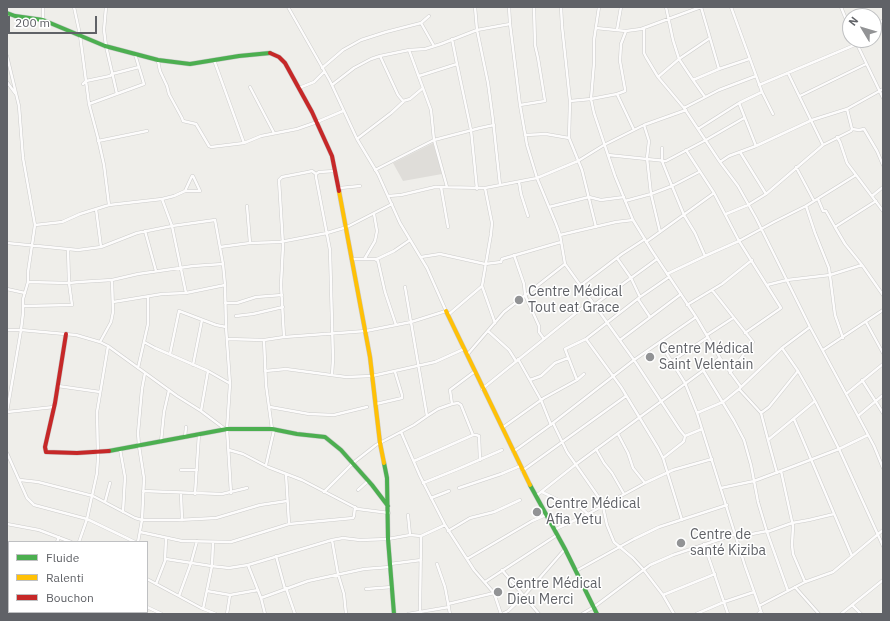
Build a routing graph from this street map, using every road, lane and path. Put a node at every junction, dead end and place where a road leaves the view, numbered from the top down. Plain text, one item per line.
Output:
1 (43, 7) edge
2 (74, 7) edge
3 (106, 7) edge
4 (288, 7) edge
5 (475, 7) edge
6 (509, 7) edge
7 (534, 7) edge
8 (561, 7) edge
9 (599, 7) edge
10 (620, 7) edge
11 (666, 7) edge
12 (701, 7) edge
13 (731, 7) edge
14 (7, 13) edge
15 (429, 16) dead end
16 (669, 18) junction
17 (43, 20) junction
18 (421, 23) junction
19 (510, 24) junction
20 (596, 28) junction
21 (644, 28) junction
22 (477, 30) junction
23 (617, 30) junction
24 (626, 31) junction
25 (80, 35) junction
26 (710, 38) junction
27 (452, 39) junction
28 (106, 46) junction
29 (434, 46) junction
30 (847, 48) edge
31 (859, 48) edge
32 (409, 50) junction
33 (135, 54) junction
34 (7, 56) edge
35 (380, 56) junction
36 (679, 59) junction
37 (749, 59) junction
38 (214, 60) junction
39 (158, 61) junction
40 (457, 64) junction
41 (866, 64) junction
42 (139, 67) junction
43 (322, 68) junction
44 (719, 69) junction
45 (324, 72) junction
46 (788, 73) junction
47 (112, 74) junction
48 (419, 76) junction
49 (756, 76) junction
50 (658, 77) junction
51 (693, 80) junction
52 (86, 81) junction
53 (7, 82) edge
54 (83, 84) dead end
55 (332, 85) junction
56 (759, 85) junction
57 (250, 87) dead end
58 (299, 88) junction
59 (424, 88) junction
60 (883, 89) edge
61 (762, 92) junction
62 (879, 92) junction
63 (15, 93) junction
64 (117, 94) junction
65 (617, 94) junction
66 (800, 96) junction
67 (705, 97) junction
68 (883, 98) edge
69 (591, 99) junction
70 (404, 101) junction
71 (570, 101) junction
72 (739, 103) junction
73 (88, 104) junction
74 (520, 105) junction
75 (685, 109) junction
76 (847, 109) junction
77 (343, 111) junction
78 (773, 114) dead end
79 (744, 118) junction
80 (812, 120) junction
81 (317, 122) junction
82 (494, 125) junction
83 (644, 125) junction
84 (698, 129) junction
85 (852, 129) junction
86 (471, 130) junction
87 (634, 130) junction
88 (147, 131) dead end
89 (274, 133) junction
90 (525, 135) junction
91 (837, 137) junction
92 (569, 138) junction
93 (357, 139) junction
94 (434, 140) junction
95 (706, 140) junction
96 (98, 141) junction
97 (244, 143) junction
98 (604, 145) junction
99 (823, 145) junction
100 (756, 146) junction
101 (662, 148) dead end
102 (686, 150) junction
103 (740, 152) junction
104 (608, 155) junction
105 (647, 158) junction
106 (578, 161) junction
107 (662, 161) junction
108 (720, 162) junction
109 (883, 165) edge
110 (796, 167) junction
111 (376, 170) junction
112 (335, 171) junction
113 (699, 172) junction
114 (316, 174) junction
115 (856, 175) junction
116 (537, 178) junction
117 (519, 182) junction
118 (360, 186) dead end
119 (500, 186) junction
120 (672, 186) junction
121 (441, 187) junction
122 (447, 187) junction
123 (883, 187) edge
124 (340, 188) junction
125 (485, 188) junction
126 (477, 189) junction
127 (185, 191) junction
128 (714, 193) junction
129 (651, 194) junction
130 (766, 194) junction
131 (388, 196) junction
132 (872, 196) junction
133 (589, 197) junction
134 (624, 197) junction
135 (162, 199) junction
136 (818, 199) junction
137 (625, 201) junction
138 (814, 201) junction
139 (876, 201) junction
140 (392, 204) junction
141 (748, 205) junction
142 (109, 206) junction
143 (247, 206) dead end
144 (806, 206) junction
145 (549, 207) junction
146 (96, 209) junction
147 (883, 211) edge
148 (374, 214) junction
149 (726, 214) junction
150 (684, 215) junction
151 (528, 216) dead end
152 (633, 220) junction
153 (35, 225) junction
154 (172, 226) junction
155 (347, 227) junction
156 (448, 227) dead end
157 (596, 227) junction
158 (835, 227) junction
159 (761, 229) junction
160 (145, 231) junction
161 (660, 232) junction
162 (327, 234) junction
163 (560, 235) junction
164 (410, 240) junction
165 (283, 241) junction
166 (645, 241) junction
167 (561, 242) junction
168 (740, 242) junction
169 (7, 243) edge
170 (250, 243) junction
171 (32, 246) junction
172 (101, 247) junction
173 (220, 247) junction
174 (68, 249) junction
175 (514, 255) junction
176 (705, 256) junction
177 (421, 257) junction
178 (365, 258) junction
179 (617, 258) junction
180 (353, 259) junction
181 (377, 259) junction
182 (657, 259) junction
183 (752, 260) junction
184 (223, 264) junction
185 (485, 264) junction
186 (565, 264) junction
187 (862, 265) junction
188 (180, 268) junction
189 (156, 271) junction
190 (830, 275) junction
191 (668, 276) junction
192 (630, 278) junction
193 (112, 280) junction
194 (787, 280) junction
195 (28, 282) junction
196 (69, 283) junction
197 (225, 285) junction
198 (767, 285) junction
199 (482, 286) junction
200 (580, 286) junction
201 (405, 287) dead end
202 (7, 288) edge
203 (712, 290) junction
204 (25, 293) junction
205 (186, 293) junction
206 (680, 294) junction
207 (282, 295) junction
208 (525, 295) junction
209 (883, 295) edge
210 (148, 297) junction
211 (639, 298) junction
212 (591, 301) junction
213 (113, 302) junction
214 (225, 303) junction
215 (594, 305) junction
216 (687, 305) junction
217 (23, 306) junction
218 (283, 307) junction
219 (883, 310) edge
220 (447, 313) junction
221 (236, 316) dead end
222 (650, 317) junction
223 (696, 317) junction
224 (733, 318) junction
225 (202, 320) junction
226 (411, 322) junction
227 (866, 322) junction
228 (495, 323) junction
229 (606, 323) junction
230 (396, 325) junction
231 (226, 327) junction
232 (810, 327) junction
233 (7, 330) edge
234 (21, 330) junction
235 (366, 331) junction
236 (488, 331) junction
237 (332, 333) junction
238 (745, 333) junction
239 (66, 334) junction
240 (708, 336) junction
241 (284, 337) junction
242 (843, 338) junction
243 (227, 339) junction
244 (544, 339) junction
245 (586, 339) junction
246 (264, 340) junction
247 (620, 340) junction
248 (100, 342) junction
249 (144, 342) junction
250 (660, 343) junction
251 (108, 346) junction
252 (782, 348) junction
253 (464, 349) junction
254 (823, 350) junction
255 (883, 353) edge
256 (170, 354) junction
257 (467, 355) junction
258 (568, 358) junction
259 (720, 358) junction
260 (517, 360) junction
261 (634, 360) junction
262 (672, 361) junction
263 (883, 364) edge
264 (193, 365) junction
265 (419, 367) junction
266 (138, 368) junction
267 (702, 370) junction
268 (265, 371) junction
269 (798, 371) junction
270 (208, 372) junction
271 (395, 372) junction
272 (474, 372) junction
273 (145, 373) junction
274 (730, 373) junction
275 (584, 374) dead end
276 (332, 375) junction
277 (372, 376) junction
278 (613, 376) junction
279 (530, 380) junction
280 (577, 380) junction
281 (862, 380) junction
282 (685, 383) junction
283 (230, 384) junction
284 (58, 386) junction
285 (740, 388) junction
286 (9, 390) edge
287 (169, 390) junction
288 (482, 390) junction
289 (100, 392) junction
290 (846, 394) junction
291 (883, 395) edge
292 (626, 396) junction
293 (541, 400) junction
294 (876, 400) junction
295 (815, 401) junction
296 (661, 402) junction
297 (723, 402) junction
298 (376, 404) junction
299 (452, 404) junction
300 (54, 407) junction
301 (270, 407) junction
302 (367, 407) dead end
303 (201, 411) junction
304 (7, 412) edge
305 (697, 413) junction
306 (761, 413) junction
307 (883, 413) edge
308 (427, 416) junction
309 (858, 416) junction
310 (640, 417) junction
311 (794, 419) junction
312 (552, 424) junction
313 (186, 426) dead end
314 (502, 428) junction
315 (226, 429) junction
316 (273, 429) junction
317 (702, 429) junction
318 (401, 432) junction
319 (199, 434) junction
320 (618, 434) junction
321 (473, 435) junction
322 (868, 435) junction
323 (685, 436) junction
324 (185, 437) junction
325 (768, 440) junction
326 (161, 442) junction
327 (563, 442) junction
328 (380, 443) junction
329 (139, 446) junction
330 (120, 449) junction
331 (596, 449) junction
332 (839, 449) junction
333 (229, 450) junction
334 (502, 450) dead end
335 (97, 452) junction
336 (513, 452) junction
337 (7, 453) edge
338 (663, 458) junction
339 (712, 459) junction
340 (480, 460) junction
341 (811, 460) junction
342 (414, 461) junction
343 (353, 463) junction
344 (575, 465) junction
345 (266, 466) junction
346 (520, 466) junction
347 (883, 468) edge
348 (181, 470) dead end
349 (197, 470) junction
350 (522, 471) junction
351 (781, 471) junction
352 (668, 473) junction
353 (776, 473) junction
354 (286, 474) junction
355 (20, 480) junction
356 (368, 481) junction
357 (754, 481) junction
358 (110, 483) dead end
359 (423, 483) junction
360 (645, 483) junction
361 (247, 488) dead end
362 (459, 488) dead end
363 (721, 488) junction
364 (358, 490) dead end
365 (143, 491) junction
366 (449, 491) dead end
367 (324, 492) junction
368 (542, 492) junction
369 (231, 493) junction
370 (181, 494) junction
371 (195, 494) junction
372 (624, 494) junction
373 (93, 496) junction
374 (536, 497) junction
375 (431, 498) junction
376 (520, 500) dead end
377 (287, 501) junction
378 (105, 502) junction
379 (604, 505) junction
380 (727, 505) junction
381 (388, 506) junction
382 (355, 507) junction
383 (123, 512) junction
384 (389, 513) junction
385 (588, 514) junction
386 (834, 514) junction
387 (546, 515) junction
388 (408, 516) dead end
389 (87, 519) junction
390 (142, 520) junction
391 (182, 520) junction
392 (682, 520) junction
393 (792, 523) junction
394 (7, 524) edge
395 (289, 524) junction
396 (445, 525) junction
397 (554, 530) junction
398 (883, 530) edge
399 (448, 531) junction
400 (140, 532) junction
401 (767, 532) junction
402 (736, 534) junction
403 (878, 534) junction
404 (410, 535) junction
405 (557, 535) junction
406 (421, 536) junction
407 (59, 537) junction
408 (166, 538) junction
409 (737, 538) junction
410 (388, 539) junction
411 (332, 540) junction
412 (57, 541) edge
413 (69, 541) edge
414 (79, 541) edge
415 (133, 541) edge
416 (138, 541) edge
417 (197, 542) junction
418 (213, 542) junction
419 (704, 544) junction
420 (883, 546) edge
421 (620, 547) junction
422 (565, 549) junction
423 (276, 556) junction
424 (852, 556) junction
425 (166, 559) junction
426 (467, 559) junction
427 (421, 560) junction
428 (191, 563) junction
429 (437, 564) dead end
430 (248, 565) junction
431 (390, 565) junction
432 (212, 566) junction
433 (643, 569) junction
434 (502, 570) junction
435 (576, 571) junction
436 (338, 574) junction
437 (715, 574) junction
438 (148, 580) edge
439 (883, 580) edge
440 (485, 582) junction
441 (805, 582) junction
442 (156, 584) junction
443 (392, 587) junction
444 (795, 587) junction
445 (286, 589) junction
446 (366, 589) dead end
447 (258, 590) junction
448 (207, 591) junction
449 (788, 591) junction
450 (754, 592) junction
451 (494, 593) junction
452 (230, 595) junction
453 (663, 595) junction
454 (179, 596) junction
455 (524, 596) junction
456 (261, 598) junction
457 (724, 602) junction
458 (852, 605) junction
459 (449, 606) junction
460 (760, 606) junction
461 (148, 607) edge
462 (594, 607) junction
463 (203, 609) junction
464 (420, 612) junction
465 (86, 613) edge
466 (416, 613) edge
467 (762, 613) edge
468 (92, 614) edge
469 (162, 614) edge
470 (216, 614) edge
471 (227, 614) edge
472 (265, 614) edge
473 (294, 614) edge
474 (346, 614) edge
475 (394, 614) edge
476 (408, 614) edge
477 (450, 614) edge
478 (502, 614) edge
479 (539, 614) edge
480 (582, 614) edge
481 (597, 614) edge
482 (674, 614) edge
483 (696, 614) edge
484 (728, 614) edge
485 (758, 614) edge
486 (819, 614) edge
487 (841, 614) edge
488 (860, 614) edge

1 - 17 street
2 - 25 street
3 - 28 street
4 - 43 street
5 - 22 street
6 - 19 street
7 - 74 street
8 - 71 street
9 - 20 street
10 - 23 street
11 - 16 street
12 - 16 street
12 - 26 street
13 - 37 street
14 - 17 street
15 - 18 street
16 - 21 street
16 - 36 street
17 - 25 street
18 - 29 street
18 - 43 street
19 - 22 street
19 - 74 street
20 - 23 street
20 - 69 street
21 - 24 street
21 - 50 street
22 - 27 street
22 - 82 street
23 - 24 street
24 - 65 street
25 - 28 street
25 - 52 street
26 - 36 street
26 - 44 street
27 - 29 street
27 - 40 street
28 - 33 street
28 - 47 street
29 - 32 street
30 - 46 street
31 - 41 street
32 - 35 street
32 - 48 street
33 - 39 street
33 - 42 street
34 - 63 street
35 - 55 street
35 - 70 street
36 - 50 street
36 - 51 street
37 - 44 street
37 - 49 street
38 - 39 street
38 - 58 street
38 - 97 street
39 - 97 street
40 - 48 street
40 - 86 street
41 - 62 street
41 - 66 street
42 - 47 street
42 - 64 street
43 - 45 street
44 - 51 street
45 - 55 street
45 - 58 street
46 - 56 street
46 - 66 street
47 - 52 street
47 - 64 street
48 - 59 street
49 - 56 street
49 - 67 street
50 - 75 street
51 - 67 street
52 - 54 street
52 - 73 street
53 - 63 street
55 - 77 street
56 - 61 street
57 - 89 street
58 - 81 street
59 - 70 street
59 - 94 street
60 - 62 street
61 - 72 street
61 - 78 street
62 - 68 street
62 - 76 street
63 - 153 street
64 - 73 street
65 - 69 street
65 - 87 street
66 - 80 street
67 - 75 street
69 - 71 street
69 - 98 street
70 - 93 street
71 - 92 street
72 - 79 street
72 - 84 street
73 - 96 street
74 - 90 street
75 - 83 street
75 - 84 street
76 - 80 street
76 - 85 street
77 - 81 street
77 - 93 street
79 - 95 street
79 - 100 street
80 - 99 street
80 - 100 street
81 - 89 street
81 - 112 street
82 - 86 street
82 - 119 street
83 - 87 street
83 - 105 street
84 - 95 street
85 - 91 street
85 - 109 street
86 - 94 street
86 - 126 street
87 - 98 street
88 - 96 street
89 - 97 street
90 - 92 street
90 - 116 street
91 - 99 street
91 - 115 street
92 - 106 street
93 - 111 street
94 - 111 street
94 - 122 street
95 - 102 street
95 - 108 street
96 - 142 street
98 - 104 street
98 - 106 street
99 - 110 street
100 - 103 street
101 - 107 street
102 - 107 street
102 - 113 street
103 - 108 street
103 - 130 street
104 - 105 street
104 - 134 street
105 - 107 street
105 - 129 street
106 - 116 street
106 - 133 street
107 - 120 street
108 - 141 street
110 - 130 street
110 - 138 street
111 - 131 street
112 - 114 street
112 - 124 street
113 - 120 street
113 - 128 street
114 - 162 street
114 - 165 street
115 - 132 street
115 - 136 street
116 - 117 street
116 - 145 street
117 - 119 street
117 - 151 street
118 - 124 street
119 - 125 street
120 - 129 street
120 - 150 street
121 - 122 street
121 - 131 street
121 - 156 street
122 - 126 street
123 - 132 street
124 - 155 street
125 - 126 street
125 - 185 street
127 - 127 street
127 - 135 street
128 - 149 street
128 - 150 street
129 - 137 street
129 - 161 street
130 - 141 street
131 - 140 street
132 - 139 street
133 - 134 street
133 - 145 street
133 - 157 street
134 - 137 street
135 - 142 street
135 - 154 street
136 - 138 street
136 - 158 street
137 - 152 street
138 - 144 street
139 - 147 street
139 - 158 street
140 - 148 street
140 - 164 street
141 - 149 street
141 - 159 street
142 - 146 street
143 - 170 street
144 - 159 street
144 - 190 street
145 - 163 street
146 - 153 street
146 - 172 street
148 - 155 street
148 - 178 street
149 - 168 street
150 - 161 street
150 - 176 street
152 - 157 street
152 - 166 street
153 - 171 street
154 - 160 street
154 - 173 street
154 - 188 street
155 - 162 street
155 - 180 street
157 - 163 street
158 - 187 street
159 - 168 street
159 - 194 street
160 - 172 street
160 - 189 street
161 - 166 street
162 - 165 street
162 - 237 street
163 - 167 street
164 - 177 street
164 - 181 street
165 - 170 street
165 - 207 street
166 - 179 street
166 - 182 street
167 - 175 street
167 - 186 street
168 - 176 street
168 - 183 street
169 - 171 street
170 - 173 street
171 - 174 street
171 - 195 street
172 - 174 street
173 - 184 street
174 - 196 street
175 - 185 street
175 - 208 street
176 - 191 street
177 - 185 street
177 - 220 street
178 - 180 street
178 - 181 street
179 - 192 street
179 - 200 street
180 - 235 street
181 - 230 street
182 - 191 street
182 - 192 street
183 - 198 street
183 - 203 street
184 - 188 street
184 - 197 street
185 - 199 street
186 - 200 street
186 - 208 street
187 - 190 street
187 - 209 street
188 - 189 street
188 - 205 street
189 - 193 street
190 - 194 street
190 - 242 street
191 - 206 street
191 - 211 street
192 - 211 street
192 - 215 street
193 - 196 street
193 - 213 street
194 - 198 street
194 - 232 street
195 - 196 street
195 - 204 street
196 - 217 street
197 - 205 street
197 - 214 street
198 - 238 street
199 - 220 street
199 - 228 street
200 - 212 street
201 - 226 street
202 - 204 street
203 - 216 street
203 - 224 street
204 - 217 street
205 - 210 street
206 - 216 street
206 - 222 street
207 - 214 street
207 - 218 street
208 - 228 street
208 - 244 street
210 - 213 street
210 - 249 street
211 - 222 street
211 - 229 street
212 - 215 street
212 - 244 street
213 - 248 street
214 - 231 street
215 - 229 street
216 - 223 street
217 - 234 street
218 - 221 street
218 - 241 street
219 - 227 street
220 - 226 street
220 - 253 street
222 - 247 street
223 - 240 street
223 - 250 street
224 - 238 street
224 - 240 street
225 - 231 street
225 - 256 street
225 - 264 street
226 - 230 street
226 - 265 street
227 - 242 street
227 - 255 street
228 - 236 street
229 - 245 street
229 - 247 street
230 - 235 street
231 - 243 street
232 - 252 street
232 - 254 street
233 - 234 street
234 - 239 street
234 - 286 street
235 - 237 street
235 - 277 street
236 - 257 street
236 - 260 street
237 - 241 street
237 - 276 street
238 - 274 street
239 - 248 street
239 - 284 street
240 - 259 street
240 - 262 street
241 - 246 street
242 - 254 street
243 - 246 street
243 - 283 street
244 - 260 street
245 - 258 street
245 - 278 street
246 - 268 street
247 - 261 street
248 - 251 street
249 - 256 street
249 - 266 street
250 - 261 street
250 - 262 street
251 - 266 street
251 - 289 street
252 - 269 street
252 - 285 street
253 - 257 street
253 - 265 street
254 - 290 street
256 - 264 street
257 - 272 street
258 - 279 street
258 - 280 street
259 - 267 street
259 - 274 street
260 - 279 street
260 - 288 street
261 - 278 street
261 - 296 street
262 - 282 street
263 - 281 street
264 - 270 street
265 - 271 street
265 - 308 street
266 - 273 street
267 - 282 street
267 - 297 street
268 - 276 street
268 - 301 street
269 - 295 street
269 - 306 street
270 - 283 street
270 - 303 street
271 - 277 street
271 - 298 street
272 - 288 street
272 - 299 street
273 - 287 street
273 - 329 street
274 - 285 street
275 - 280 street
276 - 277 street
277 - 298 street
278 - 292 street
278 - 312 street
279 - 293 street
280 - 293 street
281 - 290 street
281 - 294 street
282 - 296 street
282 - 305 street
283 - 315 street
284 - 289 street
284 - 300 street
285 - 297 street
285 - 306 street
286 - 304 street
287 - 303 street
287 - 326 street
288 - 314 street
289 - 335 street
290 - 309 street
291 - 294 street
292 - 310 street
292 - 327 street
293 - 312 street
293 - 314 street
294 - 307 street
294 - 309 street
295 - 311 street
295 - 332 street
296 - 310 street
296 - 323 street
297 - 305 street
297 - 357 street
298 - 328 street
299 - 308 street
299 - 321 street
300 - 304 street
300 - 335 street
301 - 302 street
301 - 316 street
303 - 315 street
305 - 317 street
306 - 325 street
308 - 318 street
309 - 322 street
310 - 320 street
310 - 338 street
311 - 325 street
311 - 341 street
312 - 327 street
312 - 336 street
313 - 324 street
314 - 336 street
315 - 316 street
315 - 319 street
315 - 333 street
316 - 343 street
316 - 345 street
317 - 323 street
317 - 339 street
318 - 328 street
318 - 342 street
319 - 324 street
319 - 349 street
320 - 331 street
320 - 360 street
321 - 340 street
321 - 342 street
322 - 332 street
322 - 347 street
323 - 338 street
324 - 326 street
325 - 353 street
326 - 329 street
327 - 344 street
327 - 350 street
328 - 343 street
328 - 381 street
329 - 330 street
329 - 365 street
330 - 335 street
330 - 383 street
331 - 344 street
331 - 372 street
332 - 341 street
332 - 403 street
333 - 345 street
333 - 369 street
334 - 340 street
335 - 373 street
336 - 346 street
337 - 355 street
338 - 352 street
339 - 352 street
339 - 363 street
340 - 359 street
341 - 351 street
341 - 386 street
342 - 359 street
343 - 356 street
343 - 367 street
344 - 368 street
344 - 379 street
345 - 354 street
346 - 350 street
346 - 362 street
348 - 349 street
349 - 371 street
350 - 374 street
351 - 353 street
351 - 393 street
352 - 360 street
352 - 392 street
353 - 357 street
354 - 367 street
354 - 377 street
355 - 373 street
355 - 389 street
356 - 364 street
356 - 381 street
357 - 363 street
357 - 401 street
358 - 378 street
359 - 375 street
360 - 372 street
361 - 369 street
363 - 380 street
365 - 370 street
365 - 390 street
366 - 375 street
367 - 382 street
368 - 374 street
368 - 385 street
369 - 371 street
370 - 371 street
370 - 391 street
372 - 379 street
373 - 378 street
373 - 389 street
374 - 387 street
375 - 396 street
376 - 399 street
377 - 391 street
377 - 395 street
378 - 383 street
379 - 385 street
379 - 421 street
380 - 392 street
380 - 402 street
381 - 384 street
382 - 384 street
382 - 395 street
383 - 390 street
384 - 410 street
385 - 397 street
386 - 393 street
386 - 424 street
387 - 397 street
387 - 426 street
388 - 404 street
389 - 414 street
389 - 415 street
390 - 391 street
390 - 400 street
392 - 421 street
393 - 401 street
393 - 441 street
394 - 407 street
395 - 418 street
396 - 399 street
396 - 406 street
397 - 405 street
398 - 403 street
399 - 426 street
400 - 408 street
400 - 416 street
401 - 409 street
401 - 449 street
402 - 409 street
402 - 419 street
403 - 420 street
403 - 424 street
404 - 406 street
404 - 410 street
405 - 422 street
405 - 434 street
406 - 427 street
407 - 412 street
407 - 413 street
408 - 417 street
408 - 425 street
409 - 450 street
410 - 411 street
410 - 431 street
411 - 423 street
411 - 436 street
417 - 418 street
417 - 428 street
418 - 432 street
419 - 433 street
419 - 437 street
421 - 433 street
421 - 435 street
422 - 435 street
422 - 455 street
423 - 430 street
423 - 445 street
424 - 441 street
425 - 428 street
425 - 442 street
426 - 440 street
427 - 431 street
427 - 464 street
428 - 432 street
428 - 454 street
429 - 459 street
430 - 432 street
430 - 447 street
431 - 436 street
431 - 443 street
432 - 448 street
433 - 453 street
433 - 462 street
434 - 440 street
434 - 455 street
435 - 462 street
436 - 445 street
436 - 474 street
437 - 453 street
437 - 457 street
438 - 442 street
439 - 458 street
440 - 451 street
441 - 444 street
442 - 454 street
443 - 446 street
443 - 475 street
444 - 449 street
444 - 486 street
445 - 456 street
445 - 473 street
447 - 452 street
447 - 456 street
448 - 452 street
448 - 463 street
449 - 460 street
450 - 457 street
450 - 460 street
451 - 459 street
451 - 478 street
452 - 471 street
453 - 482 street
454 - 463 street
455 - 478 street
455 - 479 street
456 - 472 street
457 - 483 street
457 - 484 street
458 - 487 street
458 - 488 street
459 - 464 street
459 - 477 street
460 - 467 street
461 - 469 street
462 - 480 street
462 - 481 street
463 - 470 street
464 - 466 street
465 - 468 street
466 - 476 street
467 - 485 street

